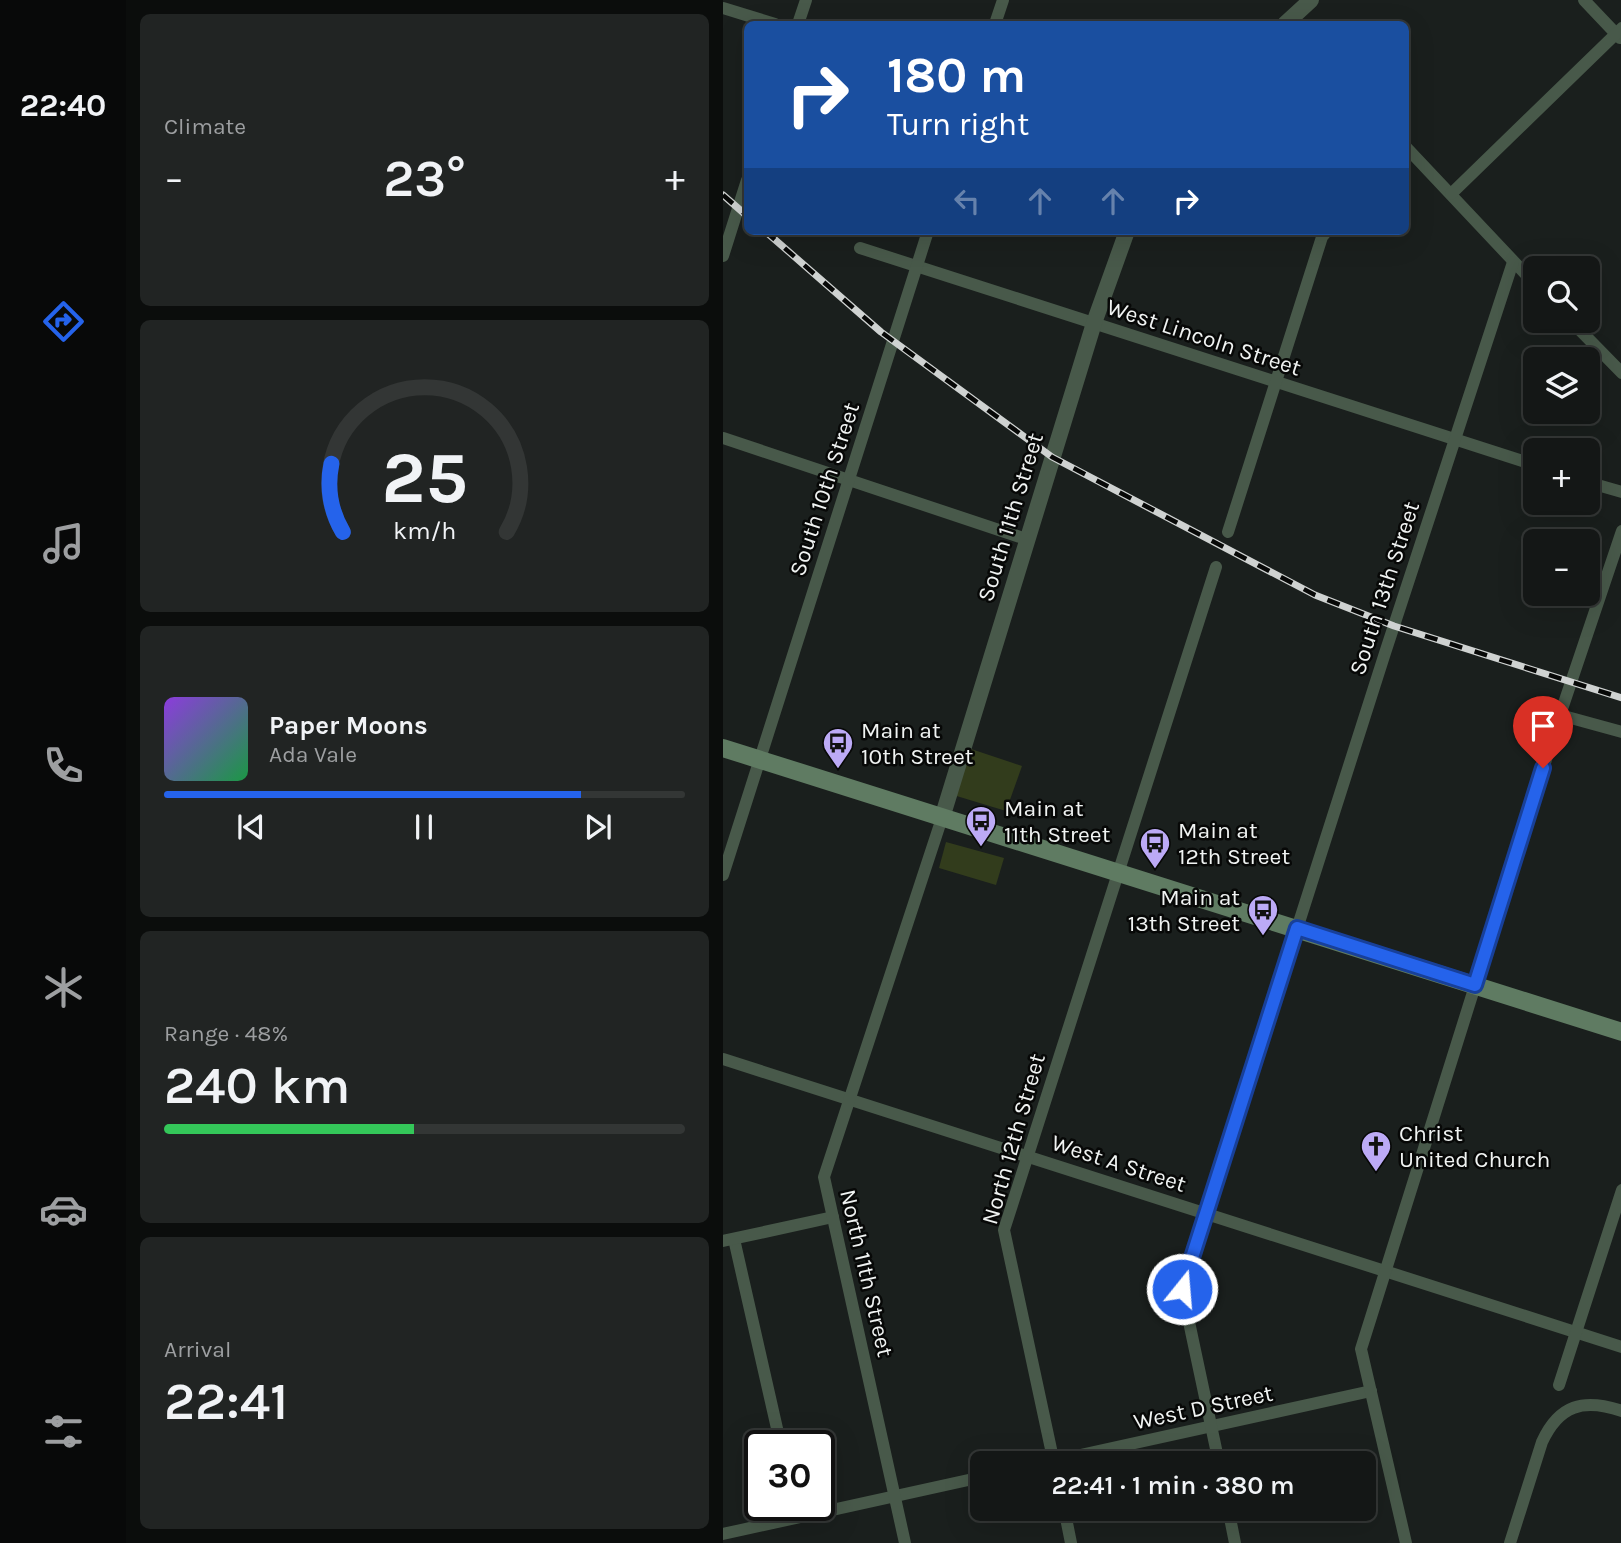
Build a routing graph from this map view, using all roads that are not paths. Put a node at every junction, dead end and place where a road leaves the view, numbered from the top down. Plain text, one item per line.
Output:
1 (806, 0) edge
2 (1002, 0) edge
3 (1311, 0) edge
4 (1584, 0) edge
5 (723, 8) edge
6 (765, 21) edge
7 (799, 21) edge
8 (995, 21) edge
9 (1292, 21) edge
10 (1619, 34) edge
11 (1409, 151) edge
12 (744, 190) edge
13 (1451, 194) junction
14 (927, 235) edge
15 (1126, 235) edge
16 (1324, 235) edge
17 (860, 248) dead end
18 (723, 256) edge
19 (1513, 262) junction
20 (917, 267) junction
21 (1523, 272) edge
22 (1094, 323) junction
23 (1583, 333) edge
24 (1621, 373) edge
25 (1274, 383) junction
26 (723, 438) edge
27 (1455, 439) junction
28 (1523, 461) edge
29 (849, 480) junction
30 (1600, 486) edge
31 (1621, 492) edge
32 (1621, 531) edge
33 (1228, 532) dead end
34 (1026, 539) junction
35 (1216, 567) dead end
36 (1560, 715) junction
37 (1621, 732) edge
38 (723, 748) edge
39 (760, 760) junction
40 (942, 818) junction
41 (1118, 872) junction
42 (723, 875) edge
43 (1297, 928) junction
44 (1475, 985) junction
45 (1621, 1032) edge
46 (723, 1059) edge
47 (848, 1099) junction
48 (1027, 1155) junction
49 (1621, 1190) edge
50 (1205, 1212) junction
51 (833, 1217) junction
52 (729, 1240) edge
53 (1384, 1270) junction
54 (1576, 1332) junction
55 (1621, 1347) edge
56 (1559, 1385) dead end
57 (1371, 1391) junction
58 (1621, 1410) edge
59 (1211, 1427) junction
60 (777, 1430) edge
61 (1049, 1451) edge
62 (1101, 1451) edge
63 (1216, 1451) edge
64 (970, 1480) edge
65 (895, 1496) junction
66 (835, 1505) edge
67 (770, 1521) edge
68 (1067, 1521) edge
69 (1231, 1521) edge
70 (732, 1536) edge
71 (905, 1543) edge
72 (1071, 1543) edge
73 (1235, 1543) edge
74 (1406, 1543) edge
75 (1510, 1543) edge

1 - 7 street
2 - 8 street
3 - 9 street
4 - 10 street
5 - 6 street
10 - 13 street
11 - 13 street
12 - 18 street
13 - 19 street
14 - 20 street, South 10th Street
15 - 22 street, South 11th Street
16 - 25 street
17 - 20 street, West Lincoln Street
19 - 21 street
19 - 27 street, South 13th Street
20 - 22 street, West Lincoln Street
20 - 29 street, South 10th Street
22 - 25 street, West Lincoln Street
22 - 34 street, South 11th Street
23 - 24 street
25 - 27 street, West Lincoln Street
25 - 33 street
26 - 29 street
27 - 28 street, West Lincoln Street
27 - 43 street, South 13th Street
29 - 34 street
29 - 39 street, South 10th Street
30 - 31 street
32 - 36 street
34 - 40 street, South 11th Street
35 - 41 street, North 12th Street
36 - 37 street
36 - 44 street
38 - 39 main road
39 - 40 main road
39 - 42 street, South 10th Street
40 - 41 main road
40 - 47 street, North 11th Street
41 - 43 main road
41 - 48 street, North 12th Street
43 - 44 main road
43 - 50 street, South 13th Street
44 - 45 main road
44 - 53 street
46 - 47 street, West A Street
47 - 48 street, West A Street
47 - 51 street, North 11th Street
48 - 50 street, West A Street
48 - 61 street, North 12th Street
49 - 54 street
50 - 53 street, West A Street
50 - 59 street, South 13th Street
51 - 52 street
51 - 65 street, North 11th Street
52 - 60 street
53 - 54 street, West A Street
53 - 57 street
54 - 55 street, West A Street
54 - 56 street
57 - 59 street, West D Street
57 - 74 street
58 - 75 street
59 - 62 street, West D Street
59 - 63 street, South 13th Street
64 - 65 street
65 - 66 street
65 - 71 street, North 11th Street
67 - 70 street
68 - 72 street
69 - 73 street

